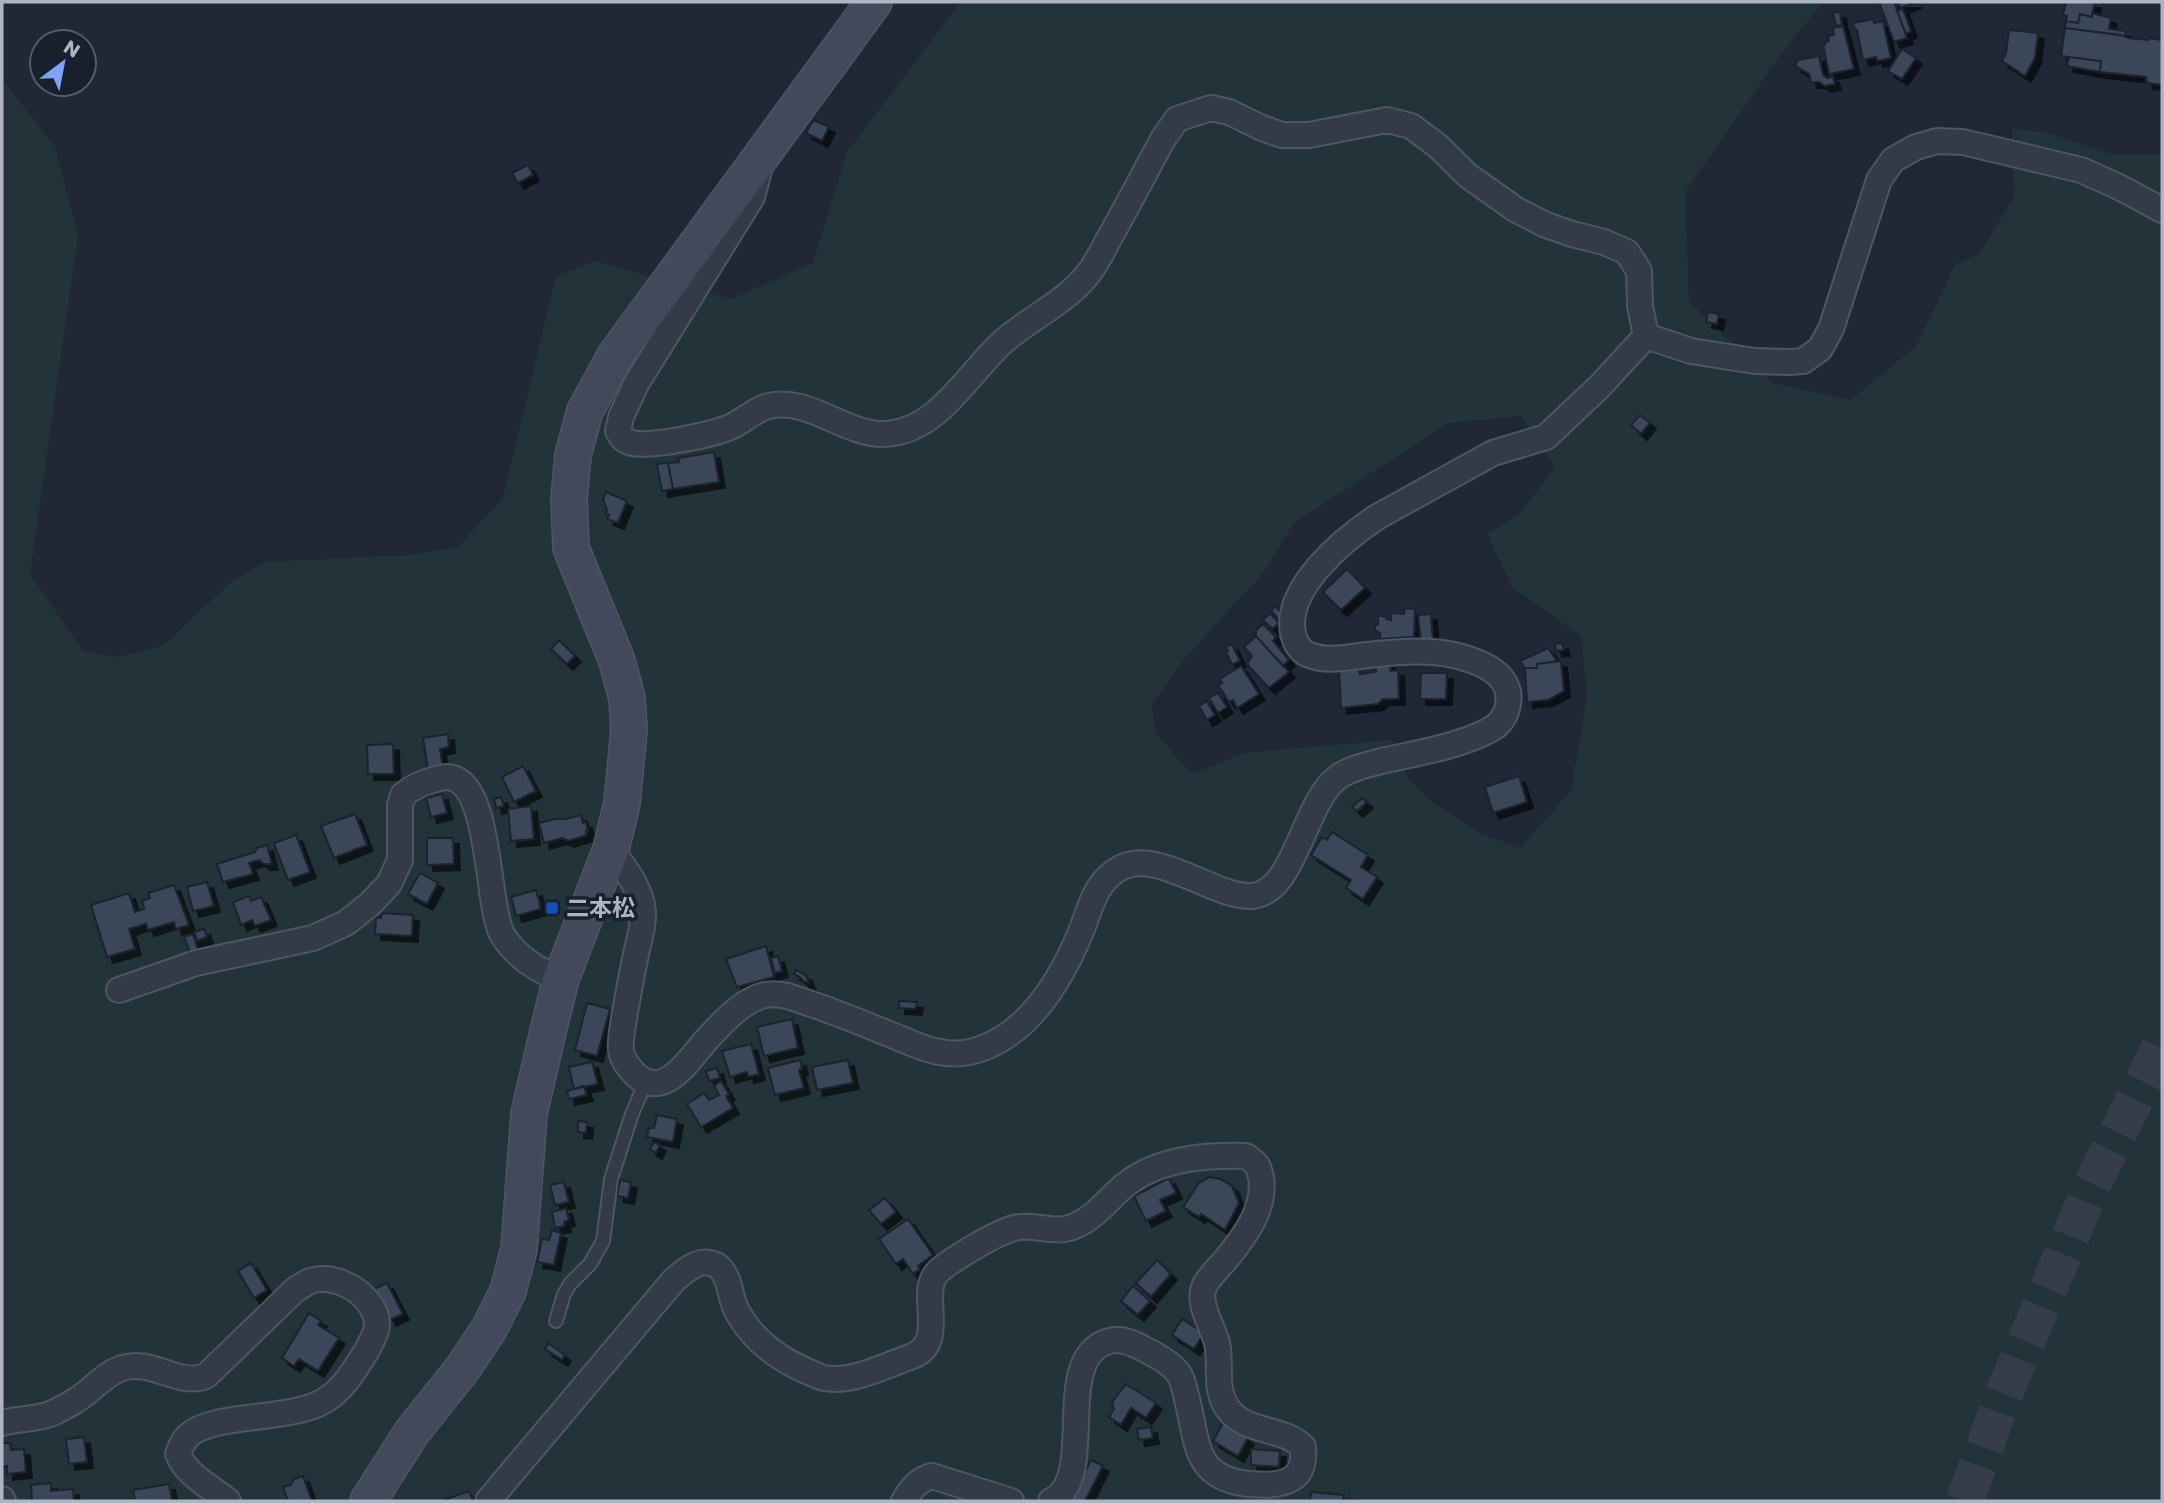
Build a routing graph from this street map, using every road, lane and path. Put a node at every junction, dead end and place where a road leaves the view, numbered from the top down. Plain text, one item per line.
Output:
1 (874, 2) edge
2 (762, 156) junction
3 (2162, 210) edge
4 (1646, 336) junction
5 (611, 849) junction
6 (561, 979) junction
7 (119, 990) dead end
8 (646, 1081) junction
9 (556, 1321) dead end
10 (2, 1423) edge
11 (228, 1501) edge
12 (368, 1501) edge
13 (488, 1501) edge
14 (904, 1501) edge
15 (1011, 1501) edge
16 (1051, 1501) edge

1 - 2 street
2 - 4 street
2 - 5 street
3 - 4 street
4 - 8 street
5 - 6 street
5 - 8 street
6 - 7 street
6 - 12 street
8 - 9 lane
10 - 11 street
13 - 16 street
14 - 15 street

